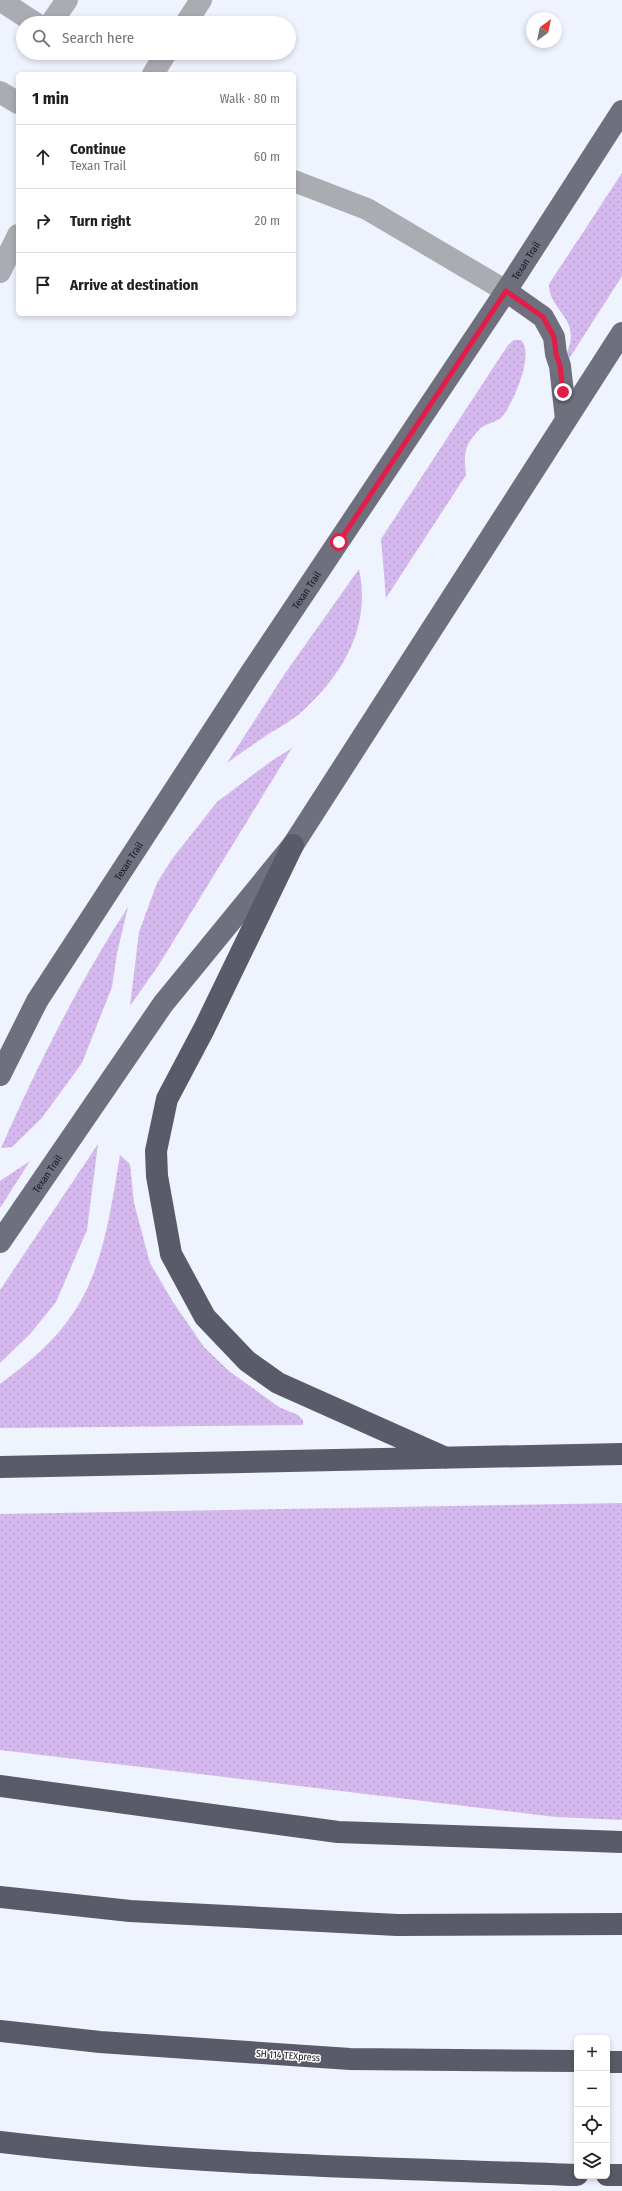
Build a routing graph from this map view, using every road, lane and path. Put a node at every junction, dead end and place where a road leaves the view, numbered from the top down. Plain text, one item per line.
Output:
1 (0, 0) edge
2 (67, 0) edge
3 (200, 0) edge
4 (24, 16) edge
5 (56, 16) edge
6 (190, 16) edge
7 (162, 60) edge
8 (154, 72) edge
9 (0, 92) edge
10 (16, 102) edge
11 (622, 111) edge
12 (296, 182) edge
13 (16, 239) edge
14 (0, 272) edge
15 (506, 291) junction
16 (622, 332) edge
17 (566, 419) junction
18 (293, 845) junction
19 (0, 1075) edge
20 (0, 1242) edge
21 (622, 1454) edge
22 (446, 1458) junction
23 (0, 1467) edge
24 (0, 1786) edge
25 (622, 1842) edge
26 (0, 1897) edge
27 (622, 1924) edge
28 (0, 2031) edge
29 (574, 2061) edge
30 (610, 2062) edge
31 (622, 2062) edge
32 (0, 2142) edge
33 (574, 2175) edge
34 (610, 2175) edge
35 (622, 2175) edge

1 - 4 lane
2 - 5 lane
3 - 6 lane
7 - 8 lane
9 - 10 lane
11 - 15 main road, Texan Trail
12 - 15 lane
13 - 14 lane
15 - 17 main road
15 - 19 main road, Texan Trail
16 - 17 main road, Texan Trail
17 - 18 main road, Texan Trail
18 - 20 main road, Texan Trail
18 - 22 highway
21 - 22 highway
22 - 23 highway
24 - 25 highway
26 - 27 highway
28 - 29 highway, SH 114 TEXpress
30 - 31 highway
32 - 33 highway
34 - 35 highway

